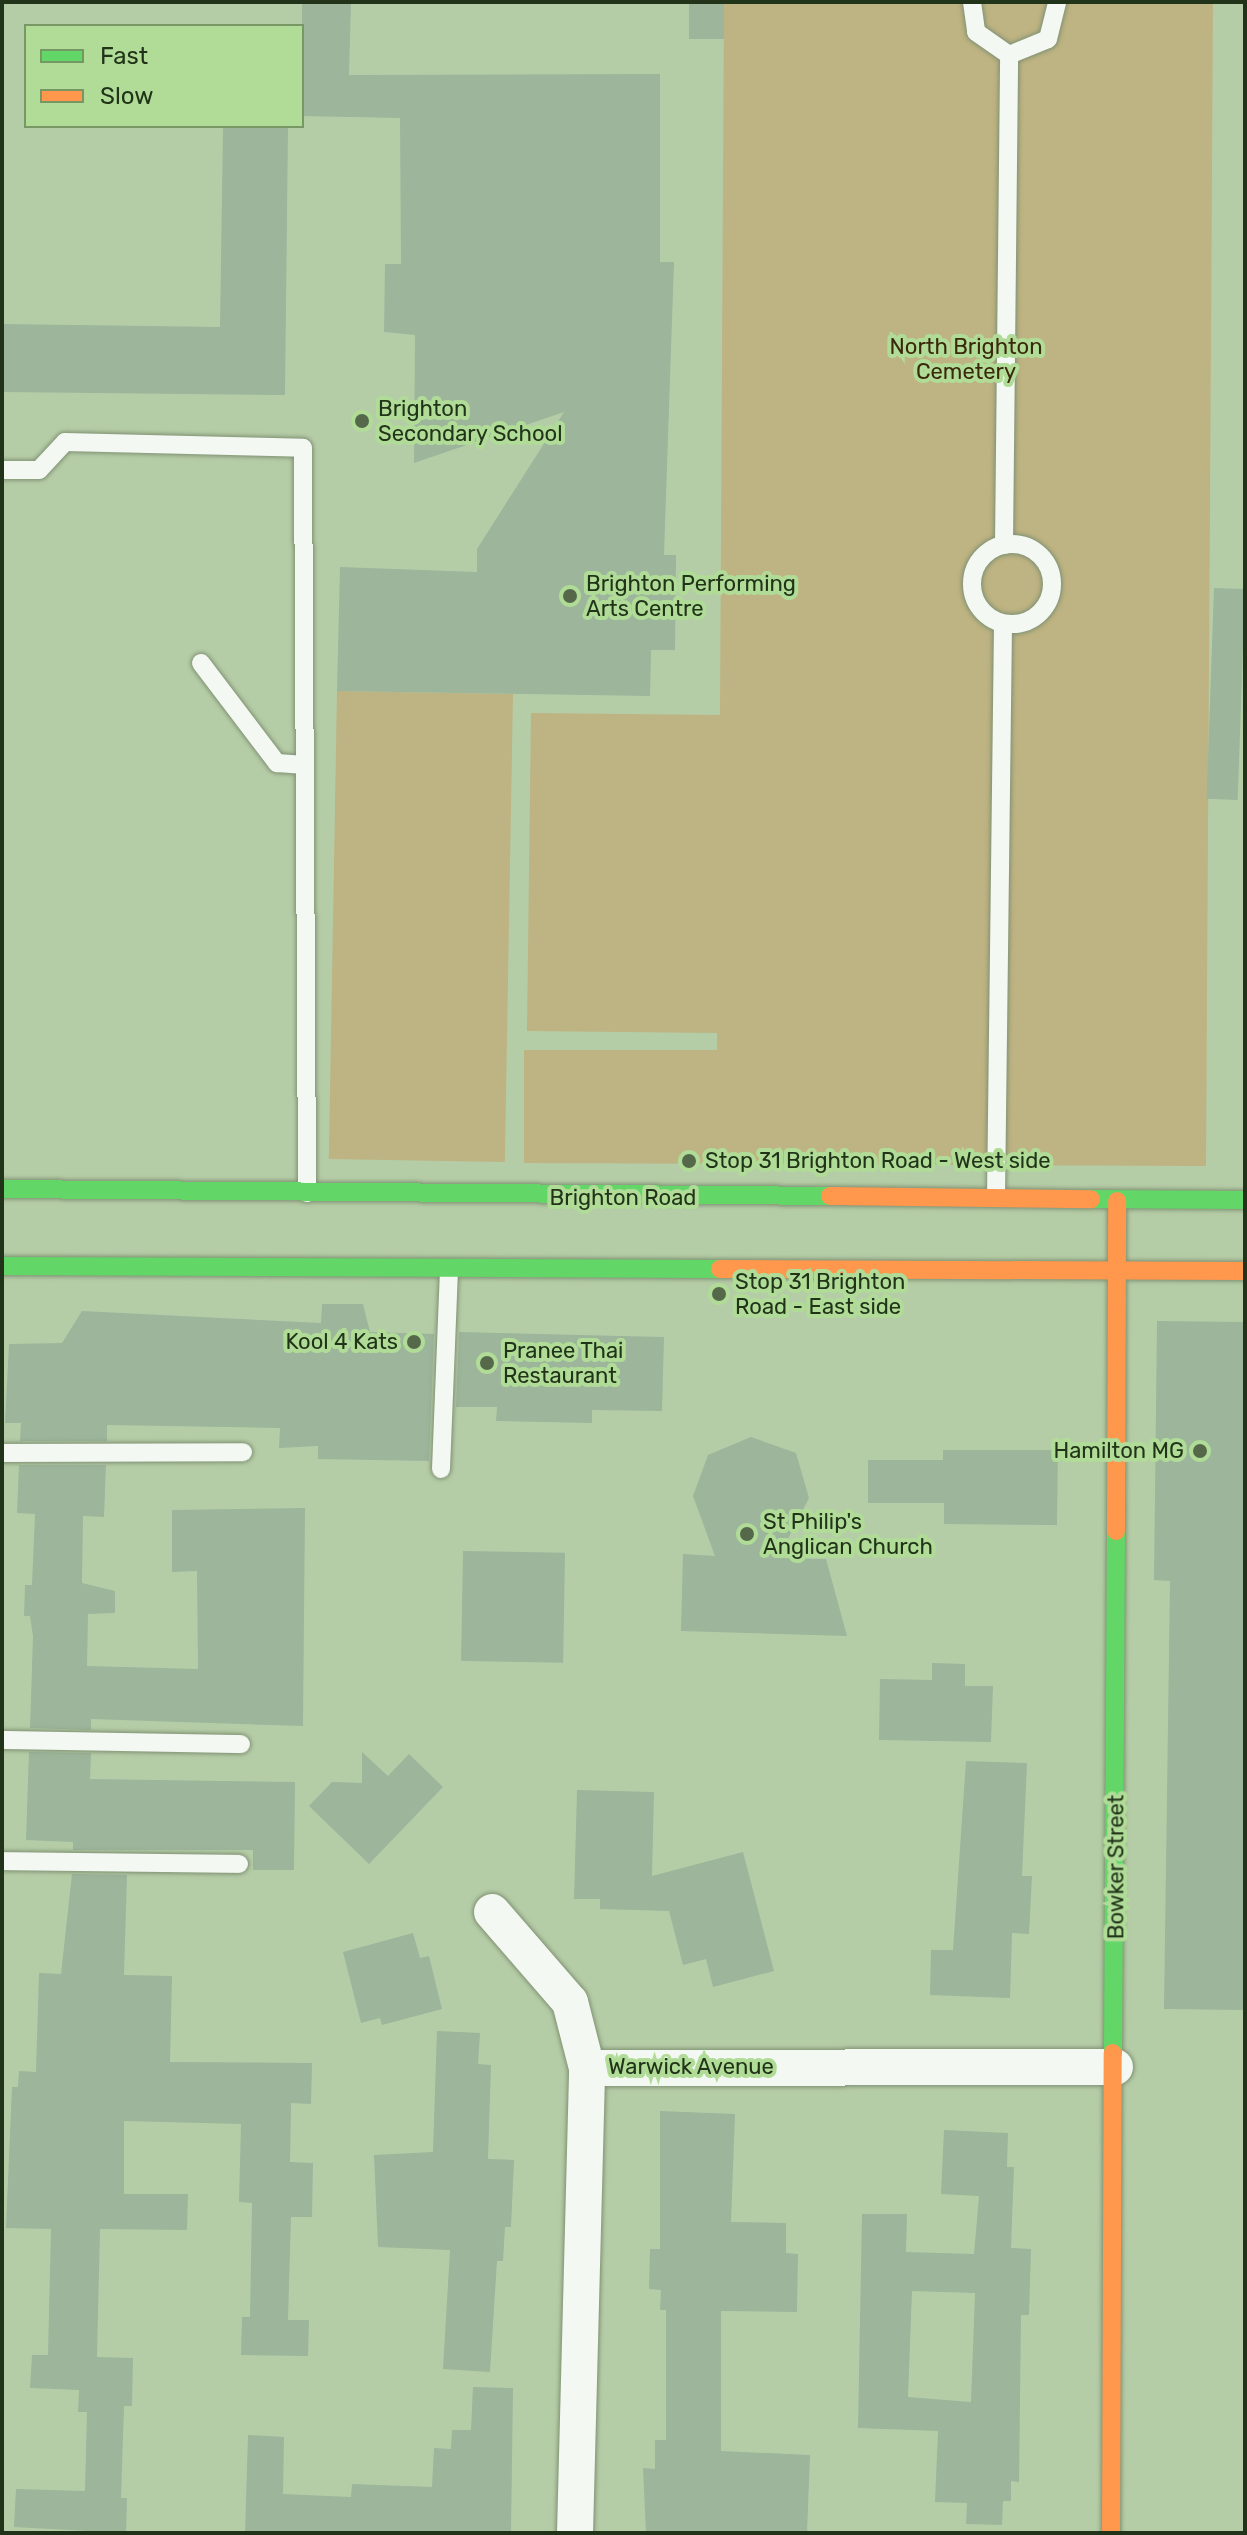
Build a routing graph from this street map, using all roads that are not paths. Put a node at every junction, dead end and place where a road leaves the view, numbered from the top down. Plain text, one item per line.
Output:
1 (972, 2) edge
2 (1057, 2) edge
3 (1009, 55) junction
4 (2, 470) edge
5 (1004, 545) junction
6 (1003, 624) junction
7 (201, 663) dead end
8 (305, 765) junction
9 (2, 1189) edge
10 (307, 1196) junction
11 (996, 1200) junction
12 (1245, 1200) edge
13 (1117, 1201) junction
14 (2, 1266) edge
15 (449, 1269) junction
16 (1117, 1271) junction
17 (1245, 1271) edge
18 (243, 1452) dead end
19 (2, 1453) edge
20 (441, 1469) dead end
21 (2, 1740) edge
22 (241, 1744) dead end
23 (2, 1861) edge
24 (239, 1864) dead end
25 (492, 1912) dead end
26 (1115, 2067) junction
27 (587, 2068) junction
28 (575, 2533) edge
29 (1111, 2533) edge

1 - 3 lane
2 - 3 lane
3 - 5 lane
4 - 8 lane
5 - 6 lane
5 - 6 lane
6 - 11 lane
7 - 8 lane
8 - 10 lane
9 - 10 main road, Brighton Road
10 - 11 main road, Brighton Road
11 - 13 main road, Brighton Road
12 - 13 main road, Brighton Road
13 - 16 main road, Bowker Street
14 - 15 main road
15 - 16 main road
15 - 20 lane
16 - 17 main road
16 - 26 main road, Bowker Street
18 - 19 lane
21 - 22 lane
23 - 24 lane
25 - 27 street
26 - 27 street, Warwick Avenue
26 - 29 main road, Bowker Street
27 - 28 street, Warwick Avenue

